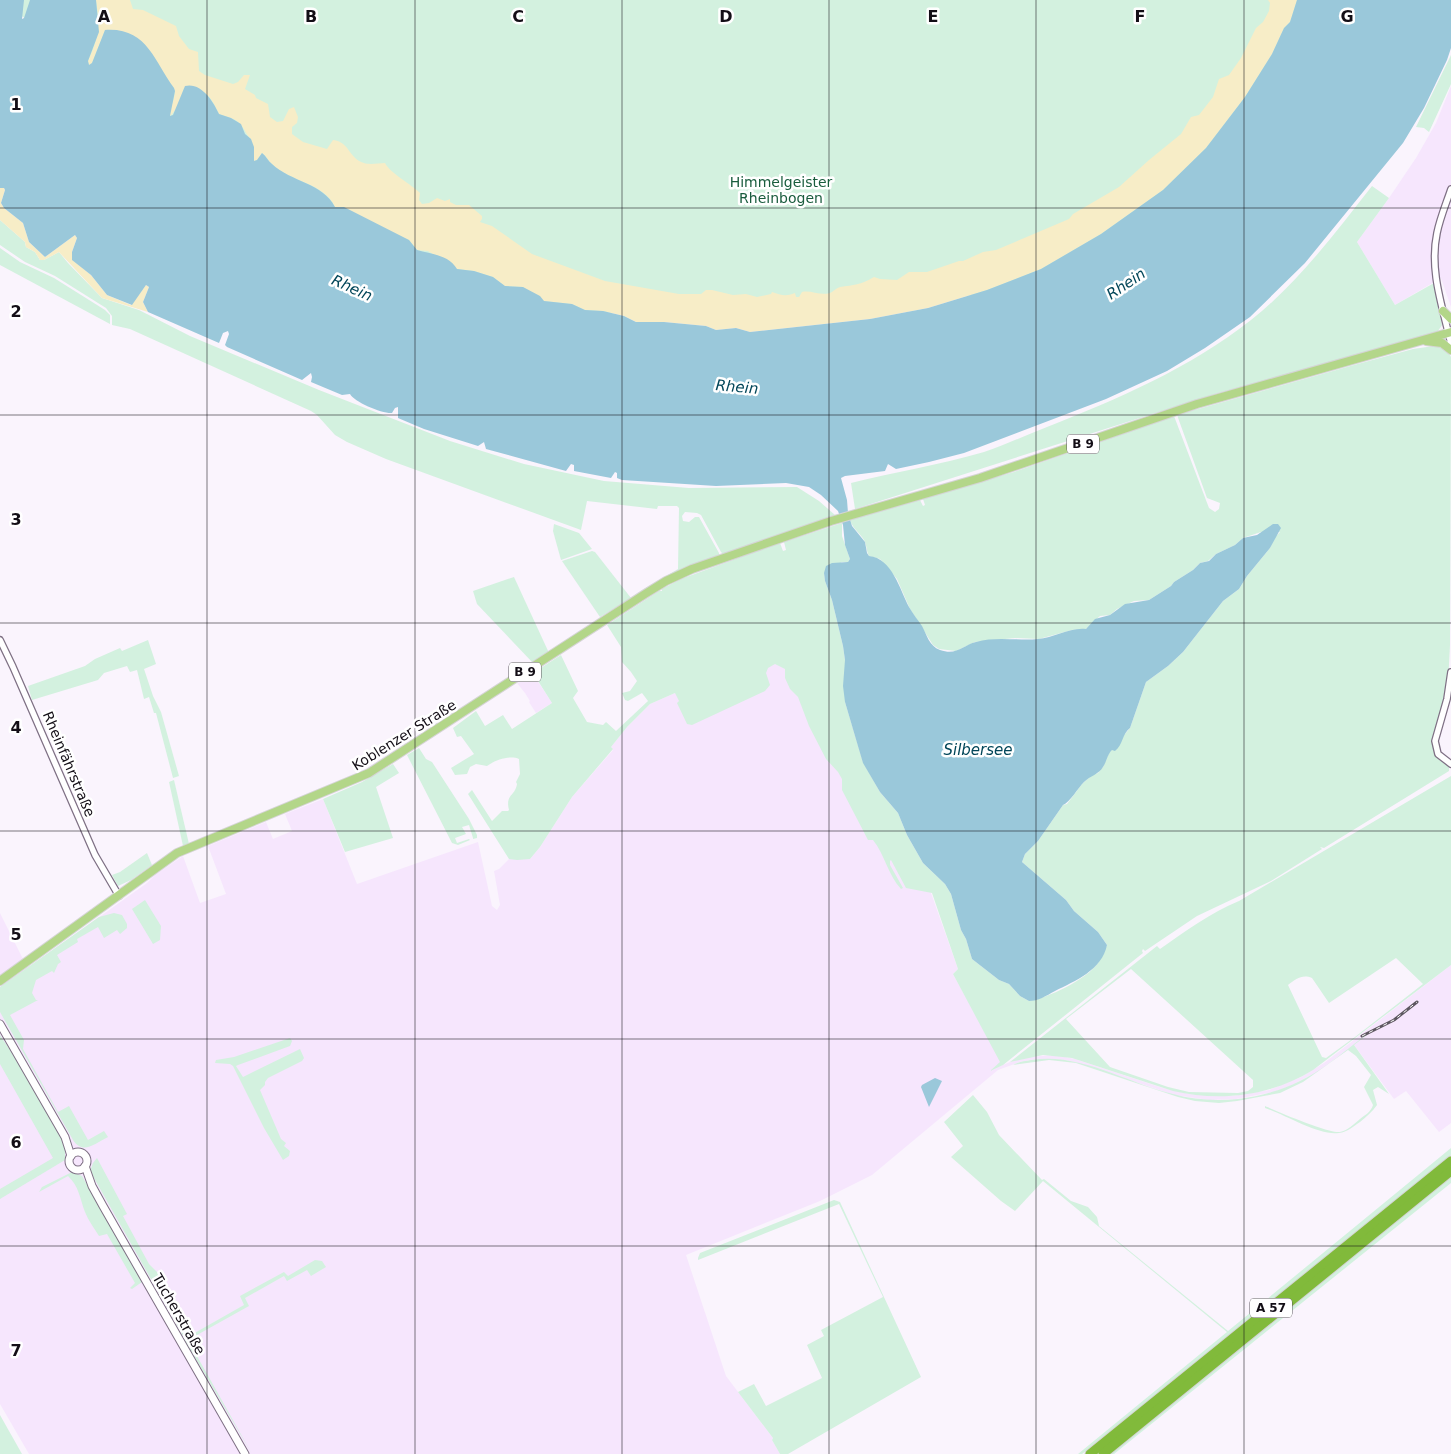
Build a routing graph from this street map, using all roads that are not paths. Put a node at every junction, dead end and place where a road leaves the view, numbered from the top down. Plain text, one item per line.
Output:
1 (1451, 189) edge
2 (1443, 310) junction
3 (1451, 319) edge
4 (1450, 332) edge
5 (1419, 340) junction
6 (1451, 344) edge
7 (1451, 350) edge
8 (0, 640) edge
9 (1451, 672) edge
10 (1451, 764) edge
11 (119, 896) junction
12 (0, 981) edge
13 (0, 1024) edge
14 (74, 1154) junction
15 (1451, 1161) edge
16 (82, 1168) junction
17 (1451, 1170) edge
18 (245, 1454) edge
19 (1090, 1454) edge
20 (1103, 1454) edge

1 - 2 street
2 - 3 main road
2 - 4 street
4 - 5 main road, B 9
4 - 6 street
5 - 7 main road
5 - 11 main road, Koblenzer Straße / B 9
8 - 11 street, Rheinfährstraße
9 - 10 street
11 - 12 main road, B 9
13 - 14 main road
14 - 16 main road
14 - 16 main road
15 - 19 highway, A 57
16 - 18 main road, Tucherstraße
17 - 20 highway, A 57

